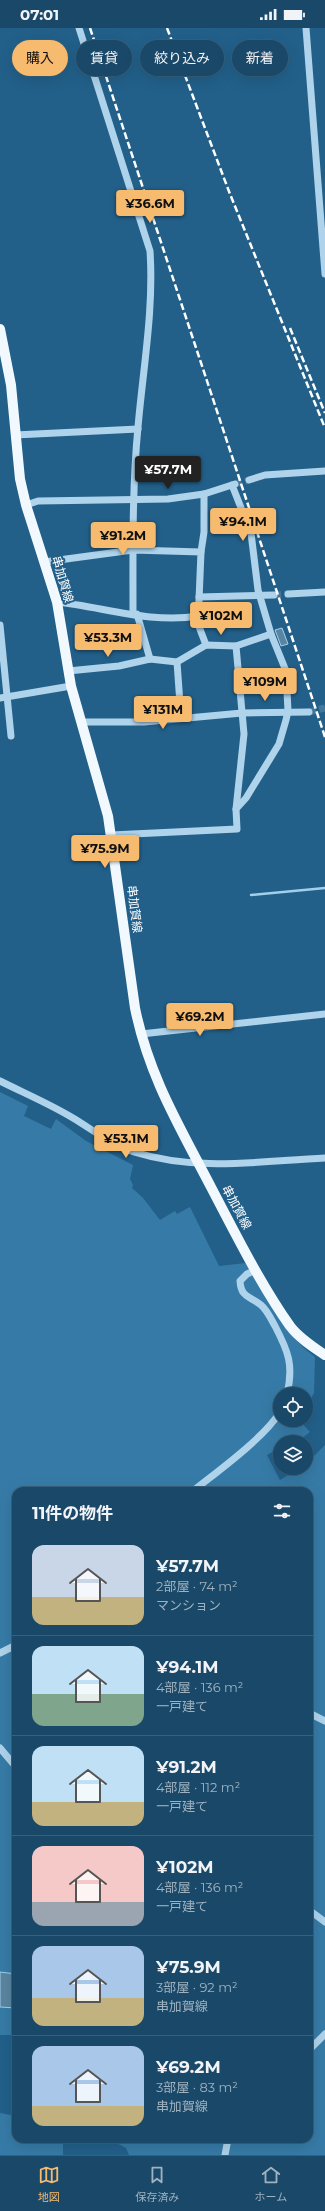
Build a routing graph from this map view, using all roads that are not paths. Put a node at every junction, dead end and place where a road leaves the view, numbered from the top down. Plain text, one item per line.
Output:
1 (79, 28) edge
2 (306, 28) edge
3 (325, 274) edge
4 (0, 329) edge
5 (1, 343) edge
6 (138, 429) junction
7 (15, 434) junction
8 (325, 471) edge
9 (249, 480) tunnel mouth
10 (204, 494) junction
11 (133, 499) junction
12 (26, 505) junction
13 (133, 550) junction
14 (201, 552) junction
15 (44, 562) junction
16 (325, 592) edge
17 (288, 594) tunnel mouth
18 (274, 595) tunnel mouth
19 (260, 596) junction
20 (199, 597) junction
21 (56, 602) junction
22 (135, 614) junction
23 (198, 616) junction
24 (0, 625) edge
25 (272, 634) junction
26 (206, 645) junction
27 (236, 646) junction
28 (150, 659) junction
29 (178, 662) junction
30 (68, 671) junction
31 (71, 686) junction
32 (4, 697) edge
33 (288, 711) junction
34 (309, 712) tunnel mouth
35 (242, 713) junction
36 (181, 718) junction
37 (81, 722) junction
38 (11, 736) dead end
39 (236, 809) junction
40 (112, 835) junction
41 (325, 1014) edge
42 (140, 1034) junction
43 (0, 1081) edge
44 (325, 1158) edge
45 (200, 1165) junction
46 (256, 1270) junction
47 (325, 1355) edge
48 (288, 1387) edge
49 (273, 1422) edge
50 (198, 1487) edge
51 (12, 1647) edge
52 (0, 1652) edge
53 (313, 1715) edge
54 (325, 1721) edge
55 (0, 1748) edge
56 (12, 1762) edge
57 (313, 1913) edge
58 (325, 1922) edge
59 (325, 2034) edge
60 (313, 2046) edge
61 (227, 2143) edge
62 (225, 2155) edge

1 - 6 street
2 - 3 street
4 - 5 main road, 串加賀線
5 - 7 main road, 串加賀線
6 - 7 street
6 - 11 street
7 - 12 main road, 串加賀線
8 - 9 street
10 - 11 street
10 - 14 street
10 - 19 street
11 - 12 street
11 - 13 street
12 - 15 main road, 串加賀線
13 - 14 street
13 - 15 street
13 - 22 street
14 - 20 street
15 - 21 main road, 串加賀線
16 - 17 street
18 - 19 street
19 - 20 street
19 - 25 street
20 - 23 street
21 - 22 street
21 - 30 main road, 串加賀線
22 - 23 street
22 - 28 street
23 - 26 street
24 - 32 street
25 - 27 street
25 - 33 street
26 - 27 street
26 - 29 street
27 - 35 street
28 - 29 street
28 - 30 street
29 - 36 street
30 - 31 main road, 串加賀線
31 - 32 street
31 - 37 main road, 串加賀線
32 - 38 street
33 - 34 street
33 - 35 street
33 - 39 street
35 - 36 street
35 - 39 street
36 - 37 street
37 - 40 main road, 串加賀線
39 - 40 street
40 - 42 main road, 串加賀線
41 - 42 street
42 - 45 main road, 串加賀線
43 - 45 street
44 - 45 street
45 - 46 main road, 串加賀線
46 - 47 main road, 串加賀線
46 - 48 street
49 - 50 street
51 - 52 street
53 - 54 street
55 - 56 street
57 - 58 street
59 - 60 street
61 - 62 street

